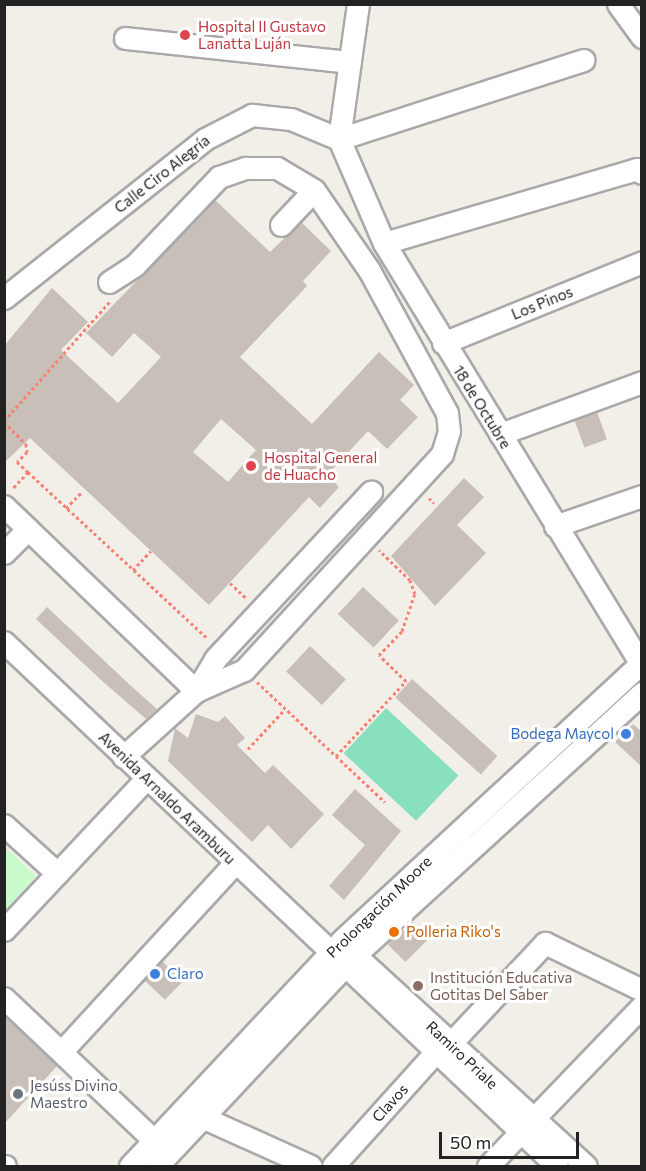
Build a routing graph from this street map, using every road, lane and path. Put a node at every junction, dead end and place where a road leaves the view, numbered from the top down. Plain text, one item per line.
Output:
1 (358, 4) edge
2 (618, 4) edge
3 (642, 37) edge
4 (125, 38) dead end
5 (584, 60) dead end
6 (350, 62) junction
7 (339, 140) junction
8 (640, 169) edge
9 (314, 190) junction
10 (281, 225) dead end
11 (384, 243) junction
12 (642, 262) edge
13 (109, 282) joint
14 (4, 298) edge
15 (443, 343) junction
16 (642, 382) edge
17 (4, 421) edge
18 (500, 434) junction
19 (28, 472) junction
20 (371, 492) dead end
21 (81, 493) dead end
22 (4, 496) edge
23 (642, 496) edge
24 (4, 506) edge
25 (66, 508) junction
26 (555, 526) junction
27 (28, 529) junction
28 (366, 537) junction
29 (151, 551) dead end
30 (4, 553) edge
31 (133, 570) junction
32 (4, 642) edge
33 (221, 652) junction
34 (641, 664) edge
35 (244, 670) junction
36 (196, 691) junction
37 (642, 693) edge
38 (285, 709) junction
39 (248, 749) dead end
40 (336, 756) junction
41 (123, 757) junction
42 (146, 779) junction
43 (385, 802) dead end
44 (4, 825) edge
45 (235, 863) junction
46 (57, 873) junction
47 (4, 930) edge
48 (342, 954) junction
49 (642, 990) edge
50 (4, 998) edge
51 (642, 1006) edge
52 (442, 1049) junction
53 (62, 1051) junction
54 (204, 1118) junction
55 (527, 1127) junction
56 (160, 1154) edge
57 (130, 1167) edge
58 (311, 1167) edge
59 (333, 1167) edge
60 (488, 1167) edge
61 (557, 1167) edge
62 (586, 1167) edge

1 - 6 street
2 - 3 street
4 - 6 street
5 - 7 street
6 - 7 street
7 - 11 street, 18 de Octubre
7 - 14 street, Calle Ciro Alegría
8 - 11 street
9 - 10 street
9 - 13 street
9 - 28 street
11 - 15 street, 18 de Octubre
12 - 15 street, Los Pinos
13 - 17 path
15 - 18 street, 18 de Octubre
16 - 18 street
17 - 19 path
18 - 26 street, 18 de Octubre
19 - 22 path
19 - 25 path
20 - 33 street
21 - 25 path
23 - 26 street
24 - 27 street
25 - 31 path
26 - 34 street, 18 de Octubre
27 - 30 street
27 - 36 street
28 - 35 street
28 - 40 path
29 - 31 path
31 - 33 path
32 - 41 street, Avenida Arnaldo Aramburu
33 - 36 street
34 - 48 street, Prolongación Moore
35 - 36 street
35 - 38 path
36 - 41 street
37 - 48 street, Prolongación Moore
38 - 39 path
38 - 40 path
40 - 43 path
41 - 42 street, Avenida Arnaldo Aramburu
42 - 45 street, Avenida Arnaldo Aramburu
42 - 46 street
44 - 46 street
45 - 48 street, Avenida Arnaldo Aramburu
45 - 53 street
46 - 47 street
48 - 52 street, Ramiro Priale
48 - 54 street, Prolongación Moore
48 - 56 street, Prolongación Moore
49 - 52 street, Clavos
50 - 53 street
51 - 55 street
52 - 55 street, Ramiro Priale
52 - 59 street, Clavos
53 - 56 street
54 - 56 street, Prolongación Moore
54 - 58 street
55 - 60 street
55 - 61 street, Ramiro Priale
55 - 62 street, Ramiro Priale
56 - 57 street, Prolongación Moore

